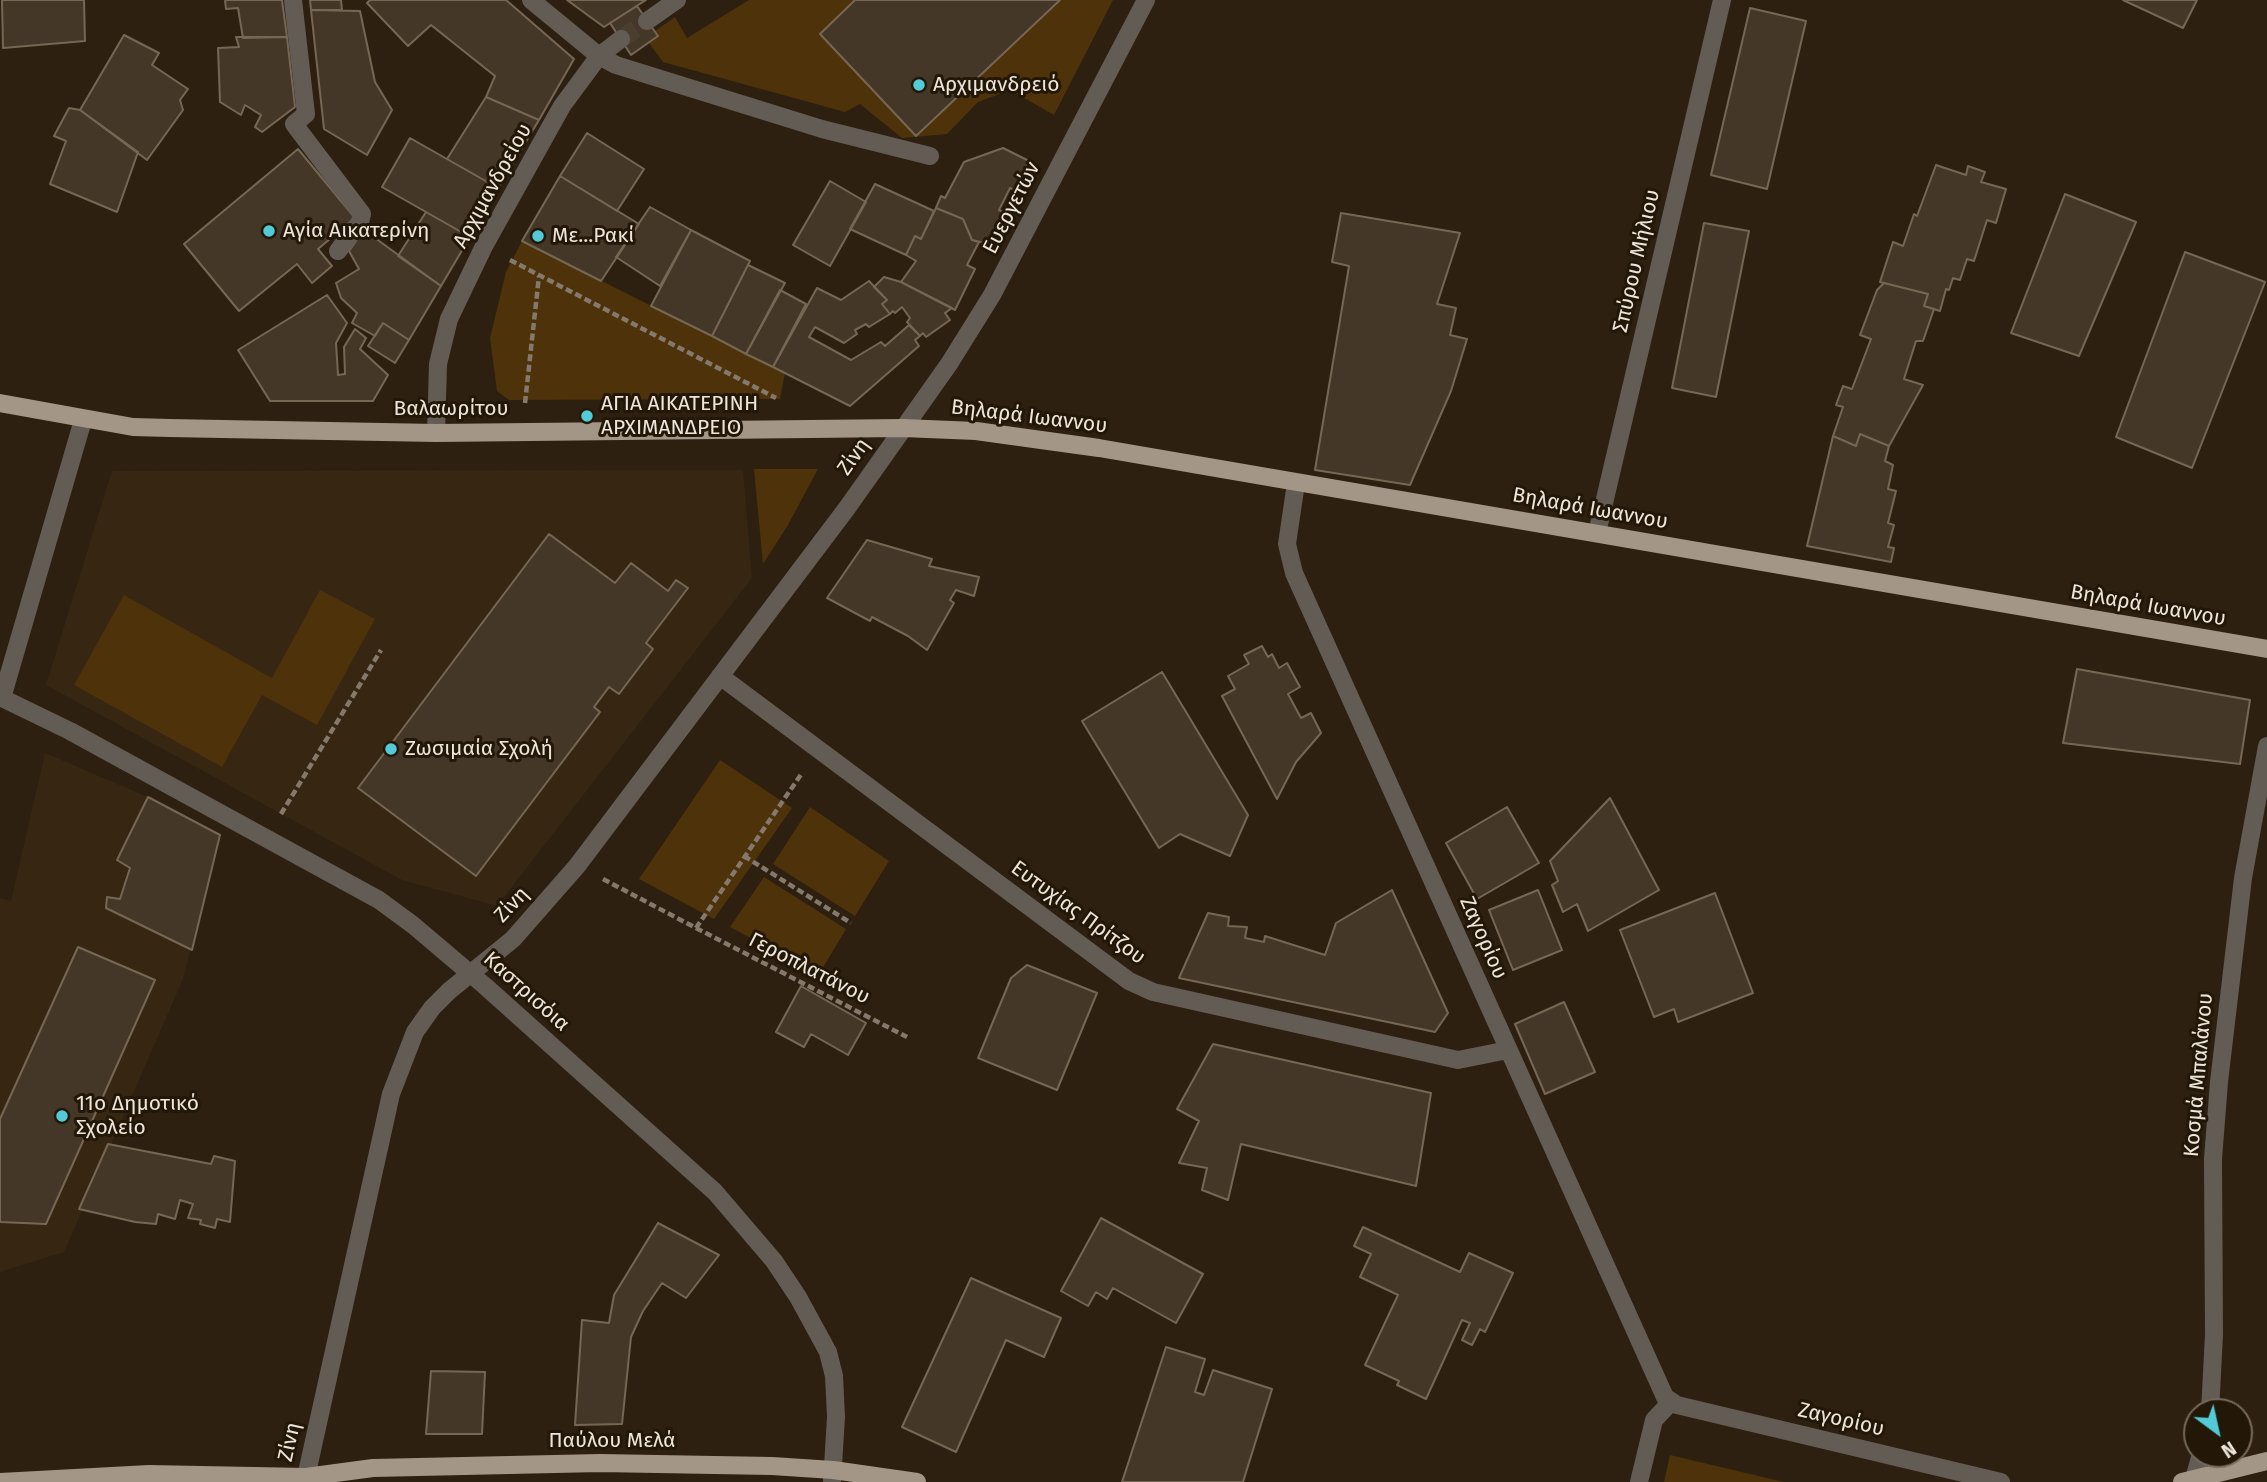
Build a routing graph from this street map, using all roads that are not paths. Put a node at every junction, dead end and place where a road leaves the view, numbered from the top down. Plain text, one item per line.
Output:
1 (293, 0) edge
2 (531, 0) edge
3 (677, 0) edge
4 (1146, 0) edge
5 (1722, 0) edge
6 (647, 21) tunnel mouth
7 (621, 39) tunnel mouth
8 (599, 56) junction
9 (930, 156) dead end
10 (338, 251) dead end
11 (0, 403) edge
12 (83, 419) junction
13 (903, 428) junction
14 (436, 433) junction
15 (1296, 483) junction
16 (1597, 533) junction
17 (2267, 649) edge
18 (720, 676) junction
19 (1, 697) edge
20 (2267, 746) edge
21 (471, 974) junction
22 (1508, 1050) junction
23 (2211, 1398) edge
24 (1671, 1402) junction
25 (2267, 1461) edge
26 (833, 1476) edge
27 (311, 1480) edge
28 (2188, 1481) edge
29 (0, 1482) edge
30 (917, 1482) edge
31 (1639, 1482) edge
32 (2001, 1482) edge

1 - 10 street
2 - 8 street
3 - 6 street
4 - 13 street, Ευεργετών
5 - 16 street, Σπύρου Μήλιου
7 - 8 street, Αρχιμανδρείου
8 - 9 street
8 - 14 street, Αρχιμανδρείου
11 - 12 main road, Βαλαωρίτου
12 - 14 main road, Βαλαωρίτου
12 - 19 street
13 - 14 main road, Βαλαωρίτου
13 - 15 main road, Βηλαρά Ιωαννου
13 - 18 street, Ζίνη
15 - 16 main road, Βηλαρά Ιωαννου
15 - 22 street, Ζαγορίου
16 - 17 main road, Βηλαρά Ιωαννου
18 - 21 street, Ζίνη
18 - 22 street, Ευτυχίας Πρίτζου
19 - 21 street, Καστρισόια
20 - 23 street, Κοσμά Μπαλάνου
21 - 26 street, Καστρισόια
21 - 27 street, Ζίνη
22 - 24 street, Ζαγορίου
24 - 31 street
24 - 32 street, Ζαγορίου
25 - 28 main road
26 - 27 main road, Παύλου Μελά
26 - 30 main road, Παύλου Μελά
27 - 29 main road, Παύλου Μελά

